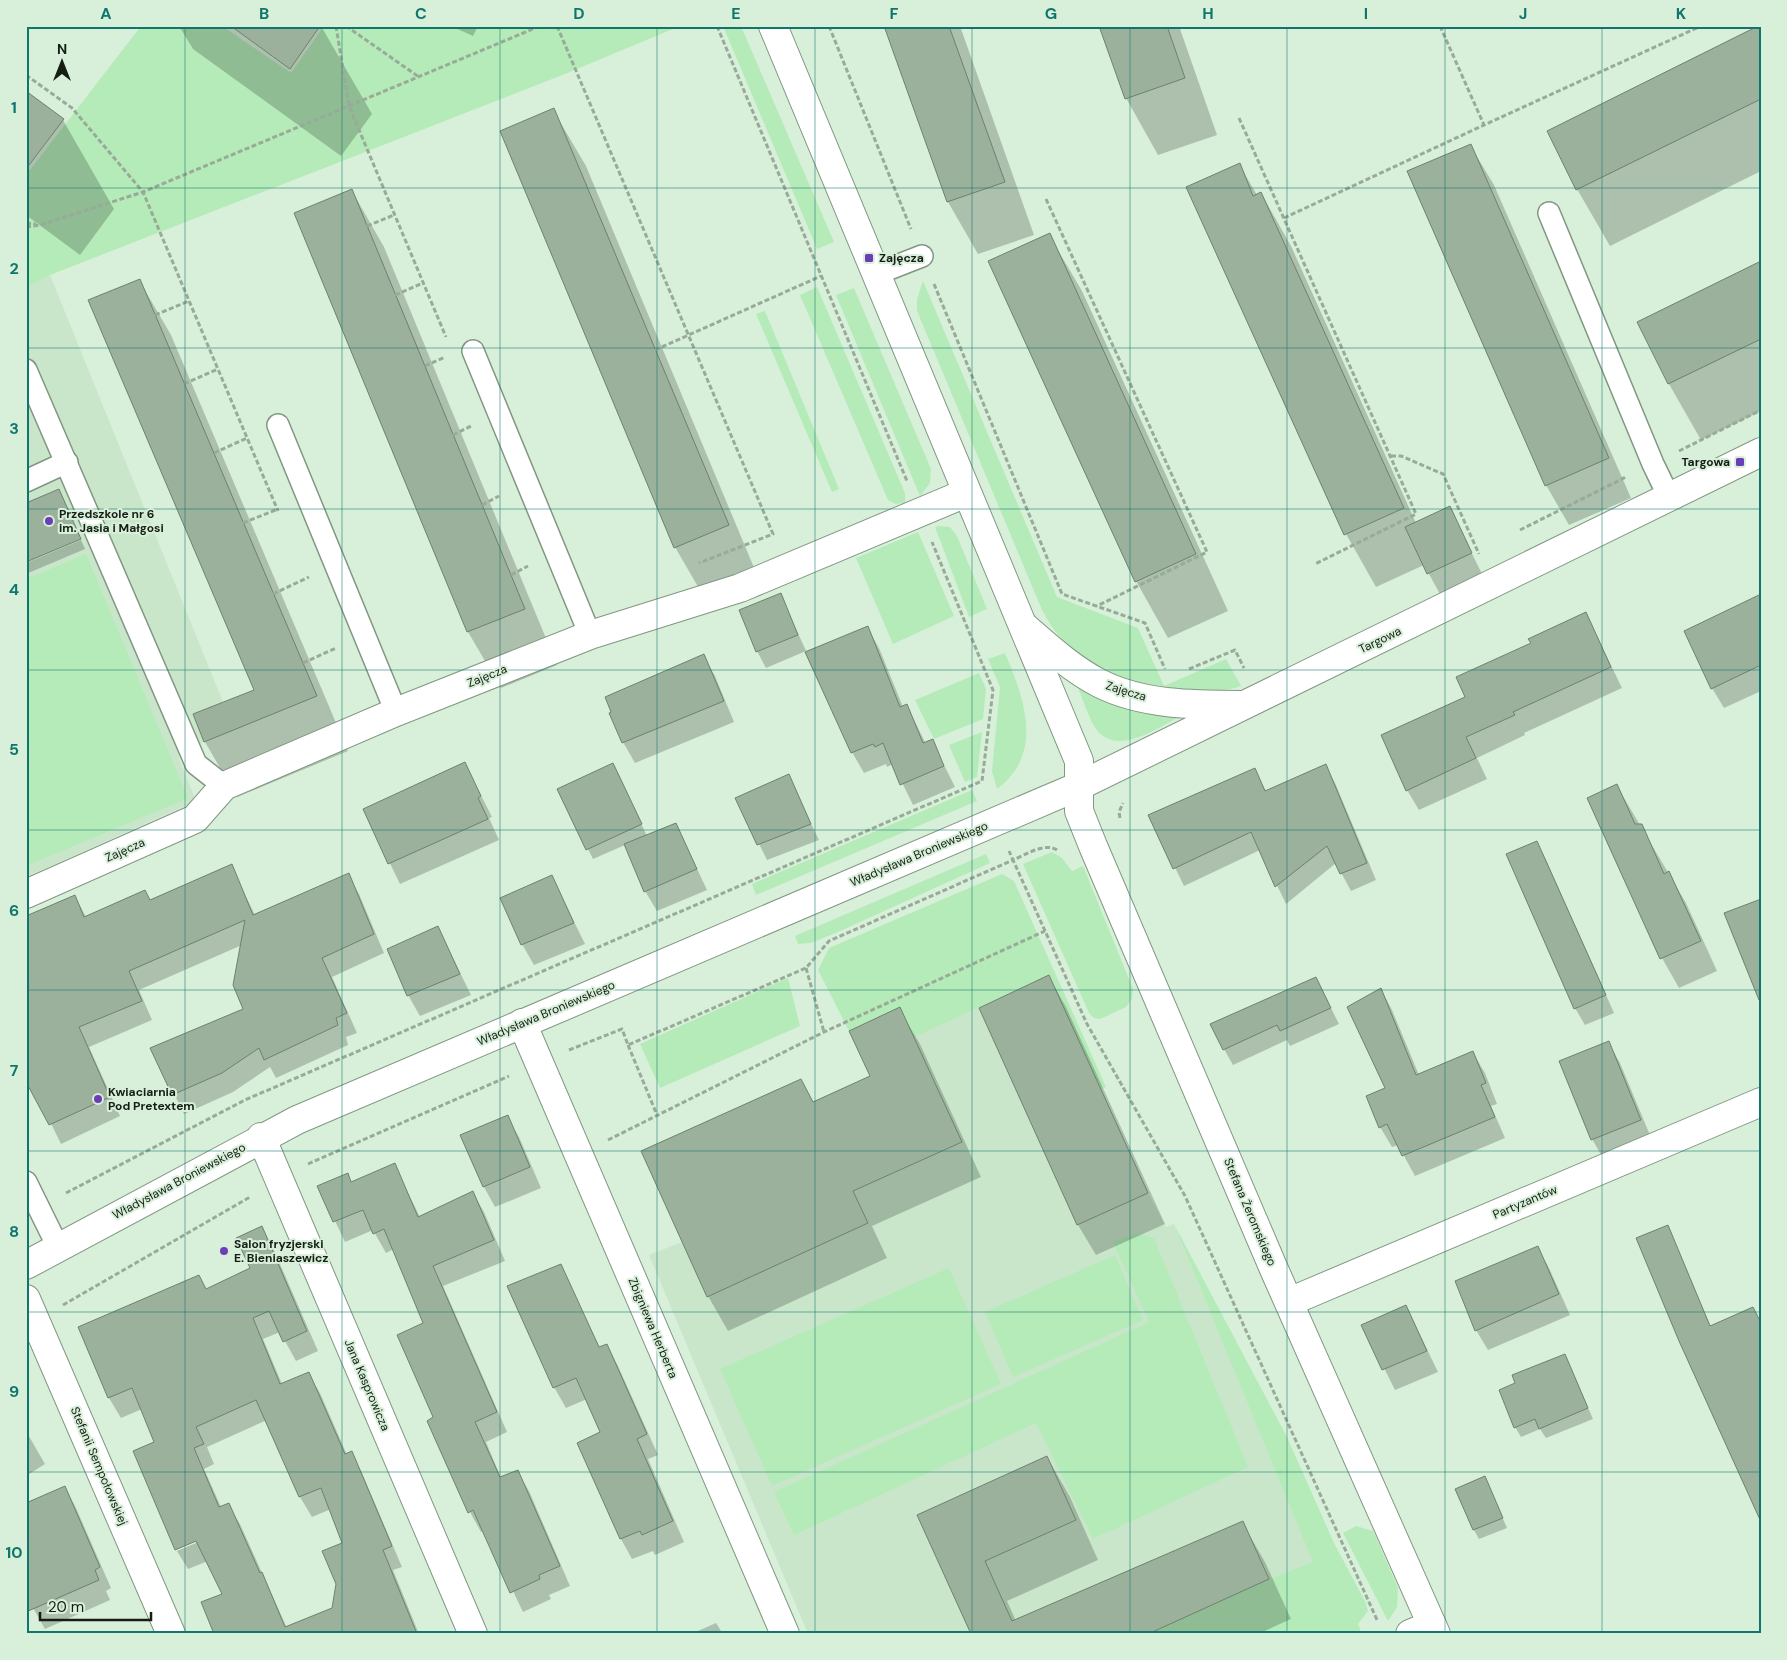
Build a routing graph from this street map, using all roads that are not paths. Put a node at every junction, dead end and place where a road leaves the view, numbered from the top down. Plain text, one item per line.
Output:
1 (773, 26) edge
2 (1548, 214) dead end
3 (922, 256) road end
4 (876, 274) junction
5 (463, 352) road end
6 (26, 370) edge
7 (278, 425) road end
8 (1761, 452) edge
9 (67, 462) junction
10 (26, 481) edge
11 (966, 493) junction
12 (1669, 497) junction
13 (1023, 625) junction
14 (590, 635) junction
15 (1254, 702) junction
16 (396, 712) junction
17 (224, 786) junction
18 (1079, 786) junction
19 (26, 894) edge
20 (522, 1023) junction
21 (1761, 1102) edge
22 (261, 1137) junction
23 (26, 1182) edge
24 (58, 1246) junction
25 (26, 1265) edge
26 (26, 1299) edge
27 (1289, 1302) junction
28 (1426, 1631) edge
29 (170, 1634) edge
30 (473, 1634) edge
31 (785, 1634) edge

1 - 4 street, Zajęcza
2 - 12 lane
3 - 4 lane
4 - 11 street, Zajęcza
5 - 14 lane
6 - 9 lane
7 - 16 lane
8 - 12 street, Targowa
9 - 10 lane
9 - 17 lane
11 - 13 street, Zajęcza
11 - 14 street, Zajęcza
12 - 15 street, Targowa
13 - 15 street, Zajęcza
13 - 18 street, Zajęcza
14 - 16 street, Zajęcza
15 - 18 street, Targowa
16 - 17 street, Zajęcza
17 - 19 street, Zajęcza
18 - 20 street, Władysława Broniewskiego
18 - 27 street, Stefana Żeromskiego
20 - 22 street, Władysława Broniewskiego
20 - 31 street, Zbigniewa Herberta
21 - 27 street, Partyzantów
22 - 24 street, Władysława Broniewskiego
22 - 30 street, Jana Kasprowicza
23 - 24 lane
24 - 25 street, Władysława Broniewskiego
26 - 29 street, Stefanii Sempołowskiej
27 - 28 street, Stefana Żeromskiego

